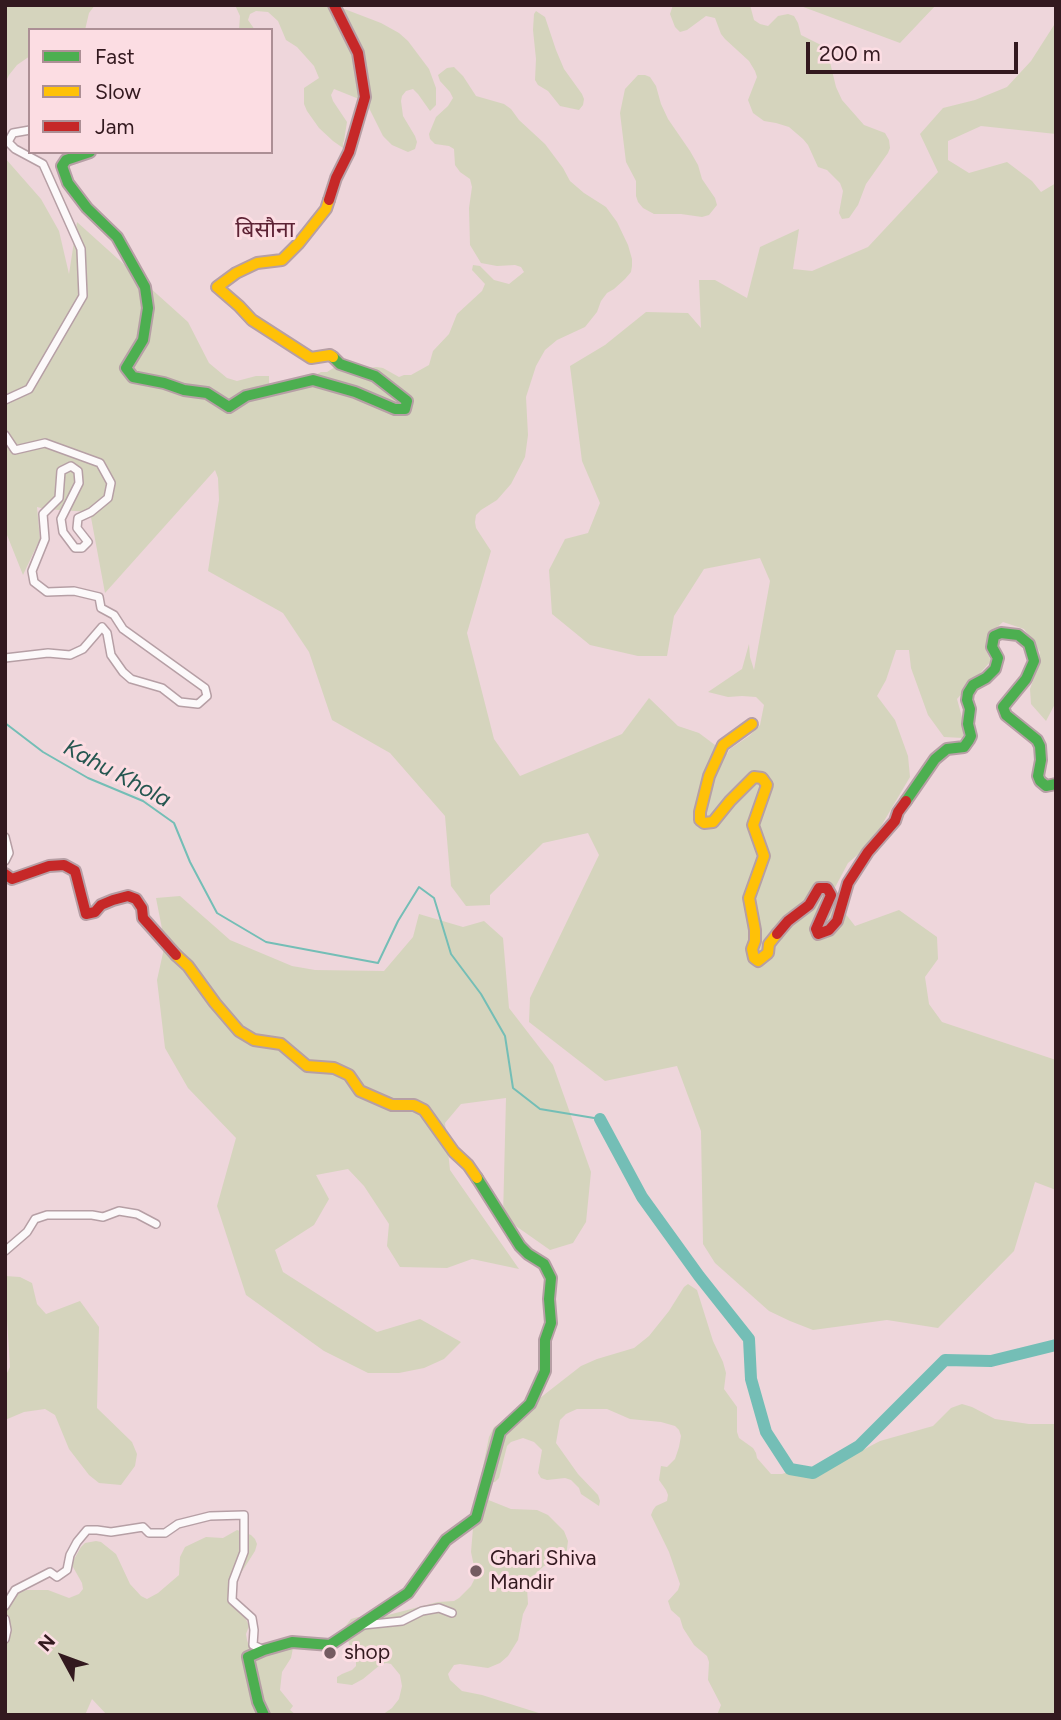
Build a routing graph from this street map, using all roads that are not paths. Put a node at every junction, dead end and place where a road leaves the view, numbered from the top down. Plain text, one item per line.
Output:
1 (334, 5) edge
2 (28, 130) edge
3 (84, 154) edge
4 (5, 400) edge
5 (5, 435) edge
6 (5, 658) edge
7 (752, 724) dead end
8 (1056, 783) edge
9 (5, 837) edge
10 (5, 861) edge
11 (5, 874) edge
12 (156, 1224) dead end
13 (5, 1251) edge
14 (5, 1606) edge
15 (452, 1613) dead end
16 (5, 1619) edge
17 (358, 1626) junction
18 (5, 1639) edge
19 (264, 1650) junction
20 (264, 1715) edge

1 - 3 street
2 - 4 street
5 - 6 street
7 - 8 street
9 - 10 street
11 - 17 street
12 - 13 street
14 - 19 street
15 - 17 street
16 - 18 street
17 - 19 street
19 - 20 street

